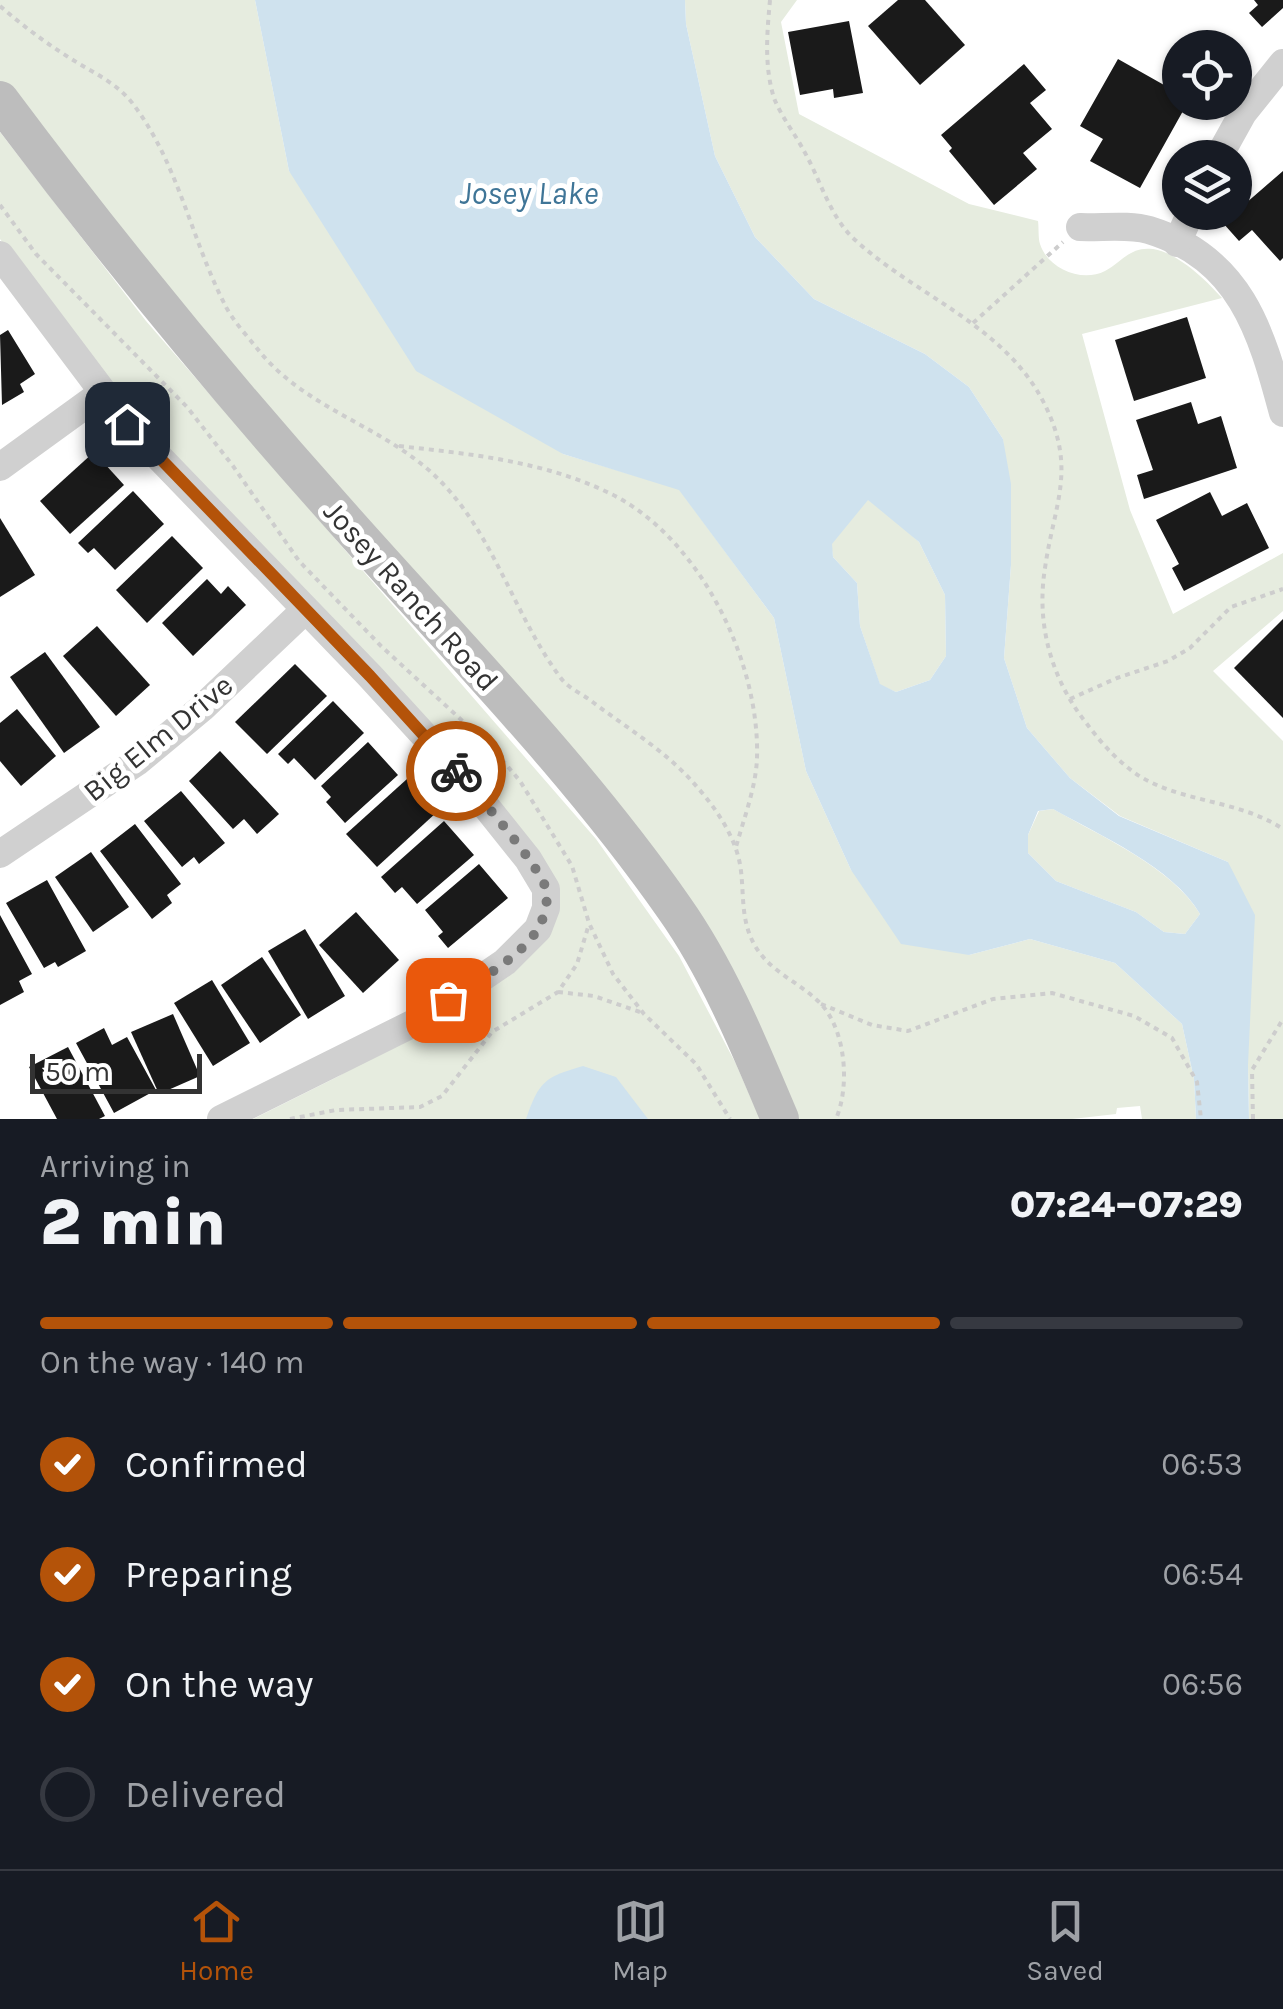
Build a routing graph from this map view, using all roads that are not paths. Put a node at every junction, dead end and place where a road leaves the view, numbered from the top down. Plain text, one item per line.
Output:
1 (1283, 62) edge
2 (0, 100) edge
3 (1228, 140) edge
4 (1080, 227) road end
5 (1183, 230) edge
6 (1177, 243) junction
7 (0, 254) edge
8 (102, 393) junction
9 (1283, 412) edge
10 (0, 467) edge
11 (306, 610) junction
12 (0, 854) edge
13 (221, 1119) edge
14 (780, 1119) edge

1 - 3 street
2 - 14 street, Josey Ranch Road
4 - 6 street
5 - 6 street
6 - 9 street
7 - 8 street
8 - 10 street
8 - 11 street
11 - 12 street, Big Elm Drive
11 - 13 street

